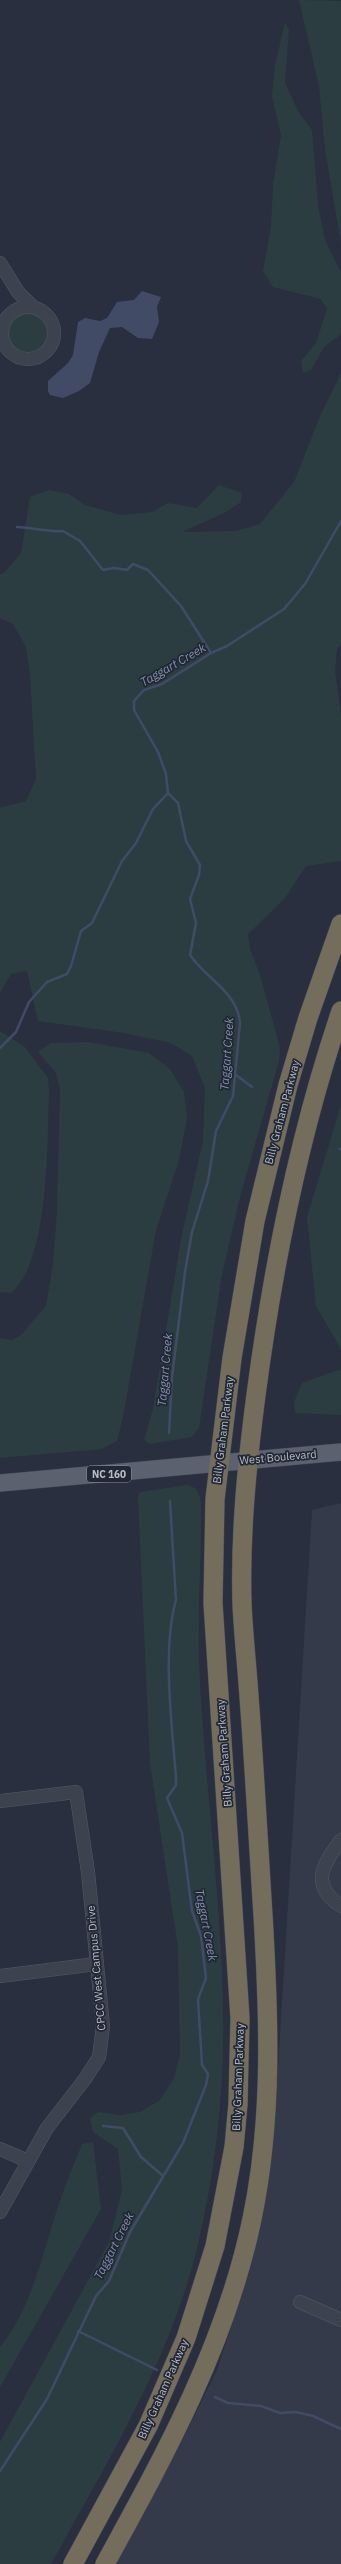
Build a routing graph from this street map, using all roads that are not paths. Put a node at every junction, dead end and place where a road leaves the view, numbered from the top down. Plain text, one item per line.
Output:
1 (0, 263) edge
2 (33, 308) junction
3 (0, 310) edge
4 (2, 329) edge
5 (17, 357) junction
6 (0, 358) edge
7 (341, 924) edge
8 (341, 1011) edge
9 (341, 1452) edge
10 (248, 1460) junction
11 (218, 1464) junction
12 (0, 1483) edge
13 (0, 1801) edge
14 (341, 1840) edge
15 (341, 1906) edge
16 (96, 1964) junction
17 (0, 1976) edge
18 (0, 2149) edge
19 (28, 2161) junction
20 (0, 2212) edge
21 (300, 2302) dead end
22 (341, 2320) edge
23 (73, 2564) edge
24 (105, 2564) edge

1 - 2 street
2 - 4 street
2 - 5 street
3 - 4 street
4 - 5 street
5 - 6 street
7 - 11 highway, Billy Graham Parkway
8 - 10 highway
9 - 10 main road, West Boulevard / NC 160
10 - 11 main road, West Boulevard / NC 160
10 - 24 highway
11 - 12 main road, West Boulevard / NC 160
11 - 23 highway, Billy Graham Parkway
13 - 16 street, CPCC West Campus Drive
14 - 15 street
16 - 17 street
16 - 19 street, CPCC West Campus Drive
18 - 19 street
19 - 20 street, CPCC West Campus Drive
21 - 22 street

